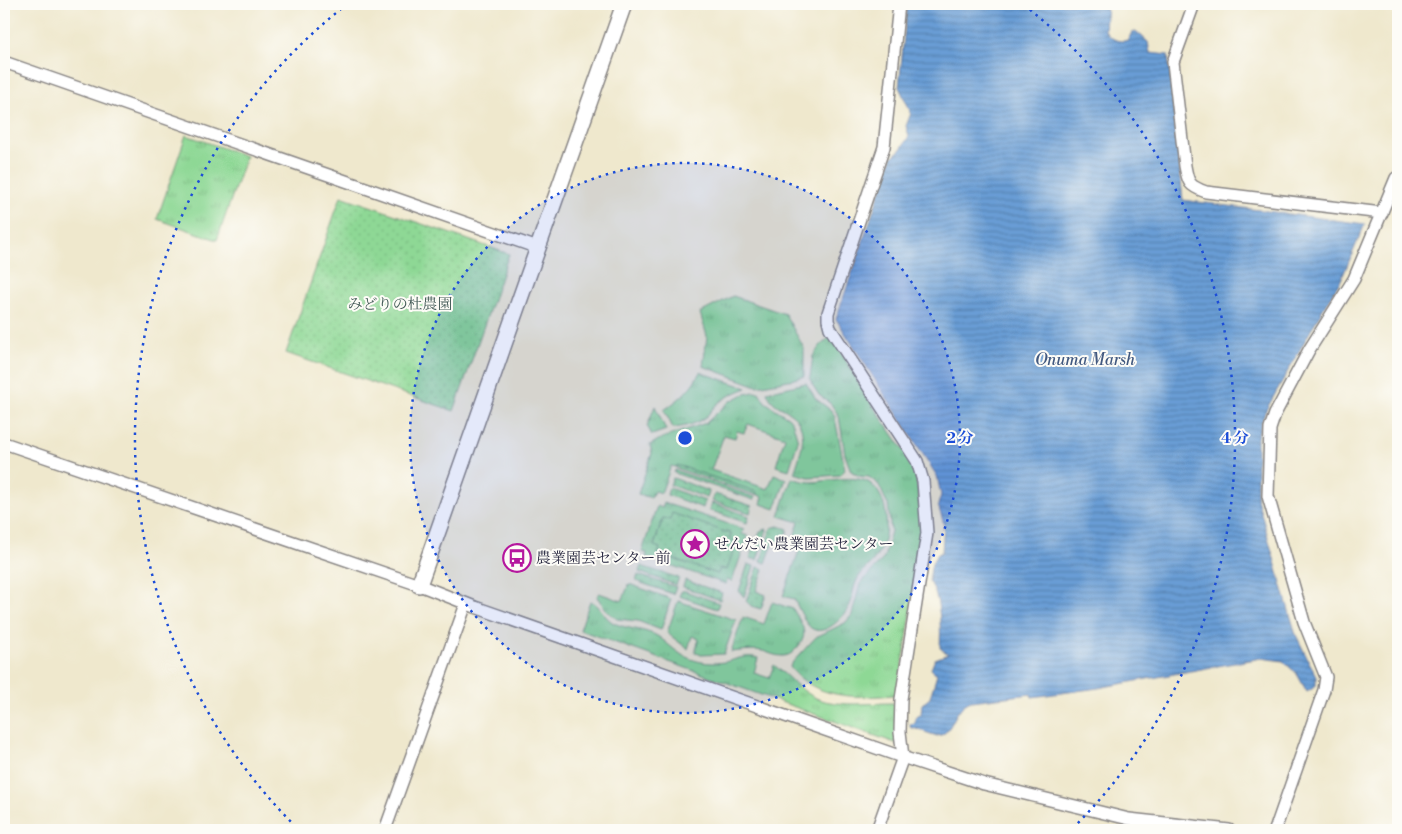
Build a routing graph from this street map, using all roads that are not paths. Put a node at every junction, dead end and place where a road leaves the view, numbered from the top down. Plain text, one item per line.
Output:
1 (624, 4) edge
2 (899, 4) edge
3 (1194, 4) edge
4 (4, 62) edge
5 (1398, 177) edge
6 (1382, 213) junction
7 (538, 248) junction
8 (4, 443) edge
9 (419, 585) junction
10 (466, 604) junction
11 (903, 757) junction
12 (385, 830) edge
13 (877, 830) edge
14 (1229, 830) edge
15 (1275, 830) edge

1 - 7 street
2 - 11 street
3 - 6 street
4 - 7 street
5 - 6 street
6 - 15 street
7 - 9 street
8 - 9 street
9 - 10 street
10 - 11 street
10 - 12 street
11 - 13 street
11 - 14 street

